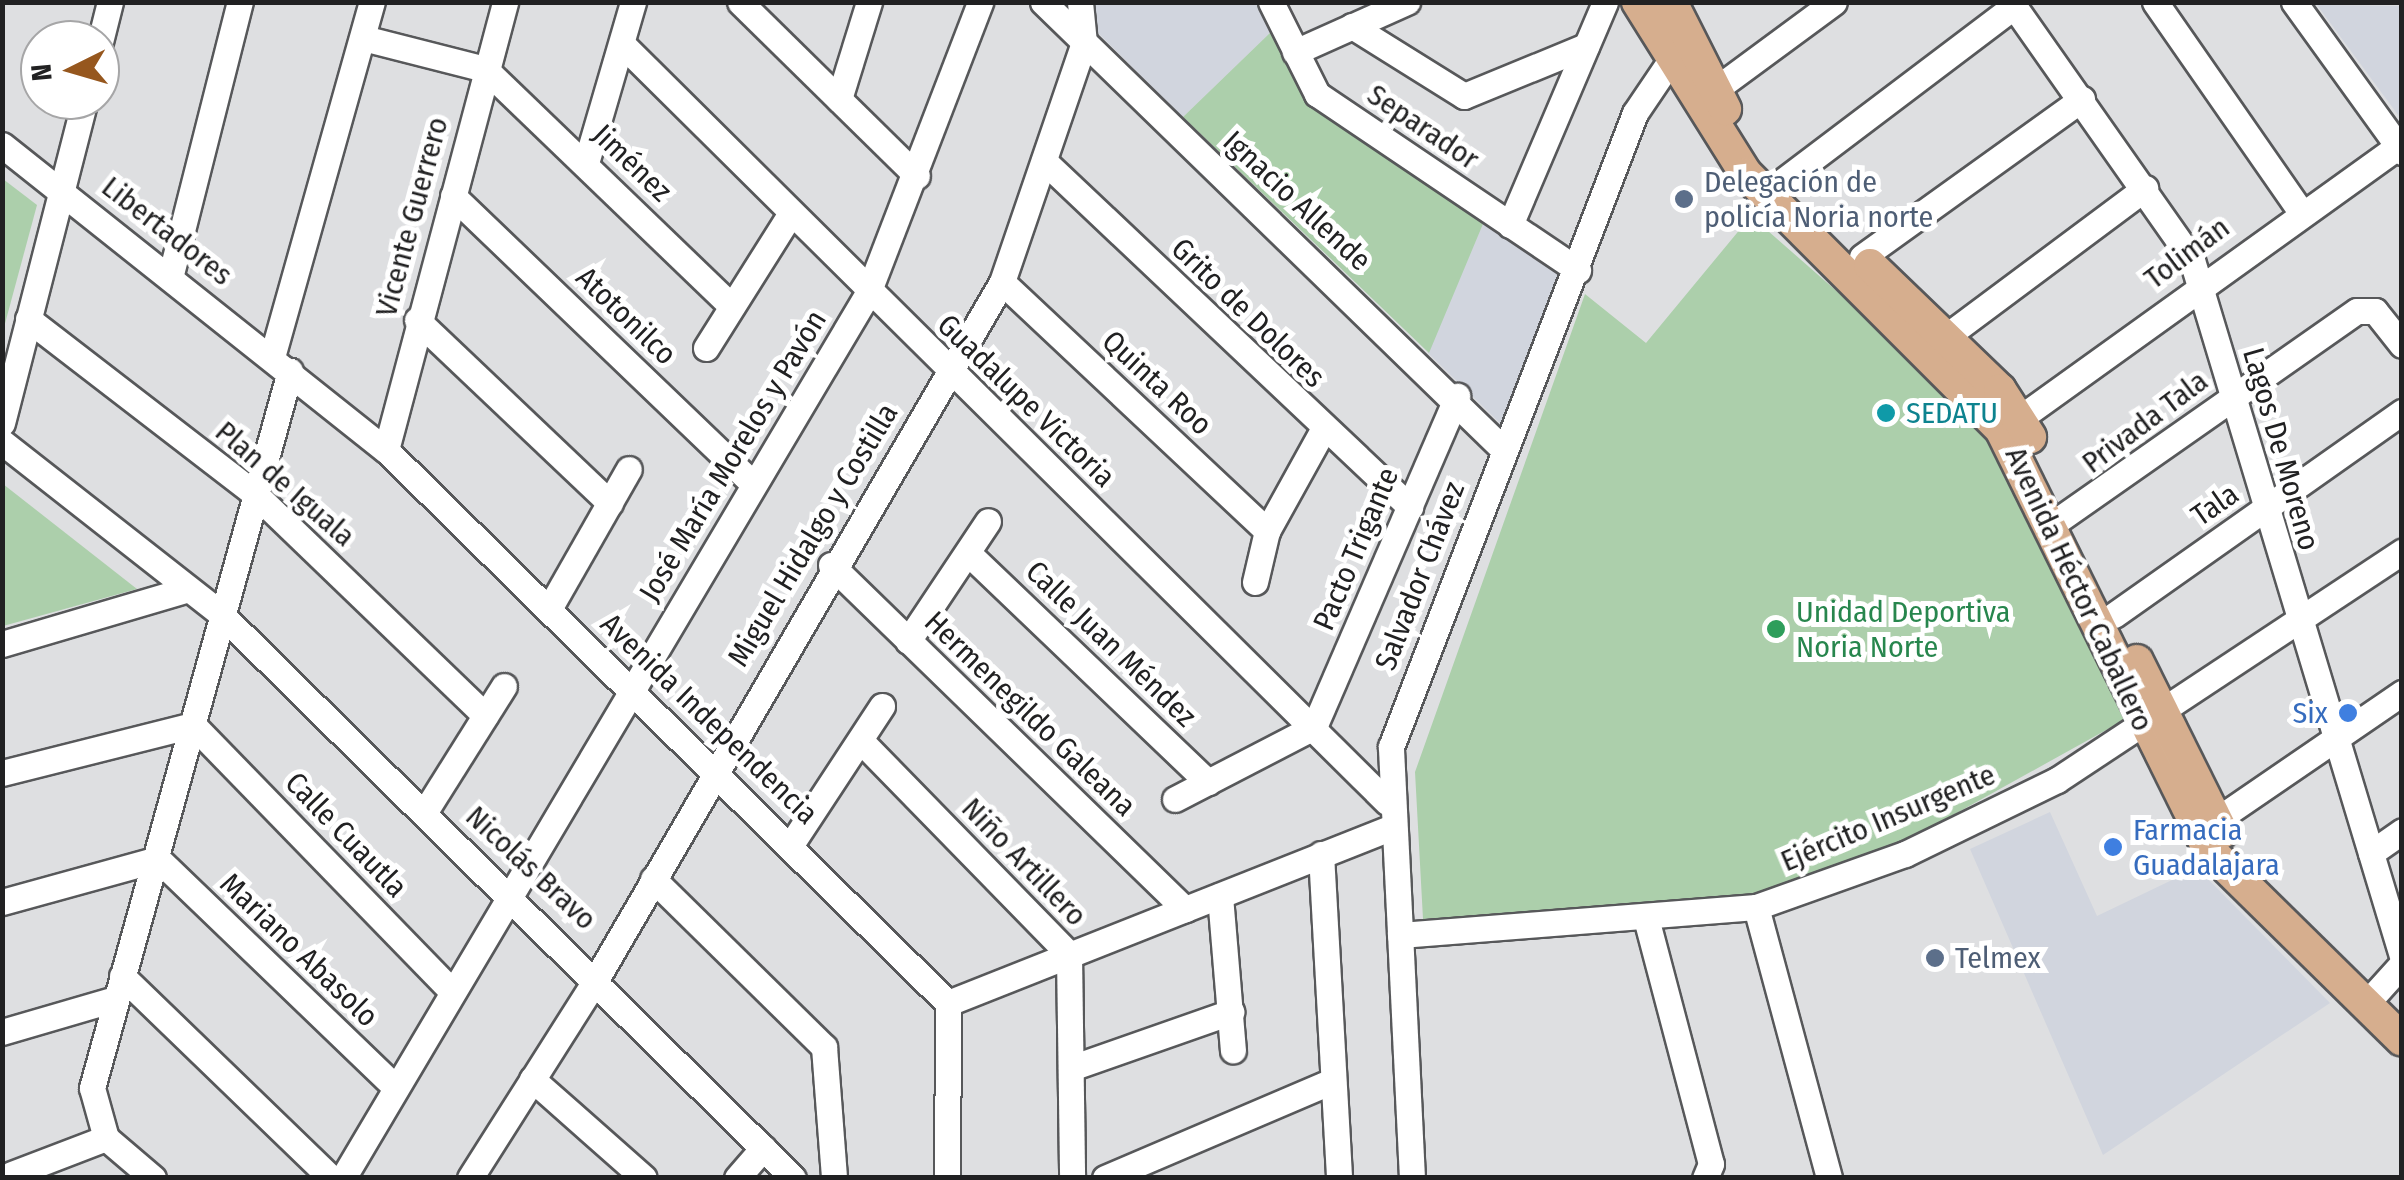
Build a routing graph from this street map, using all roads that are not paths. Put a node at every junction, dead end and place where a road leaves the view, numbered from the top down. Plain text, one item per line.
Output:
1 (240, 2) edge
2 (372, 2) edge
3 (505, 2) edge
4 (634, 2) edge
5 (740, 2) edge
6 (869, 2) edge
7 (980, 2) edge
8 (1043, 2) edge
9 (1080, 2) edge
10 (1271, 2) edge
11 (1408, 2) edge
12 (1604, 2) edge
13 (1834, 2) edge
14 (2155, 2) edge
15 (2294, 2) edge
16 (1650, 4) edge
17 (2013, 4) edge
18 (1352, 26) junction
19 (363, 38) junction
20 (622, 44) junction
21 (1084, 44) junction
22 (1586, 46) junction
23 (1679, 47) junction
24 (1295, 52) junction
25 (485, 69) junction
26 (1706, 96) junction
27 (839, 99) junction
28 (2082, 99) junction
29 (80, 120) edge
30 (2, 146) edge
31 (2400, 150) edge
32 (1044, 162) junction
33 (586, 163) junction
34 (916, 176) junction
35 (1773, 186) junction
36 (2145, 188) junction
37 (62, 189) junction
38 (453, 196) junction
39 (2299, 209) junction
40 (791, 213) junction
41 (1510, 225) junction
42 (1862, 258) junction
43 (1578, 270) junction
44 (171, 274) junction
45 (1002, 282) junction
46 (2200, 284) junction
47 (868, 293) junction
48 (732, 306) junction
49 (28, 318) junction
50 (418, 320) junction
51 (1937, 342) junction
52 (2402, 346) edge
53 (706, 348) dead end
54 (281, 364) junction
55 (949, 371) junction
56 (1457, 396) junction
57 (2232, 397) junction
58 (2402, 412) edge
59 (2020, 418) junction
60 (2, 423) edge
61 (1323, 430) junction
62 (2, 442) edge
63 (1503, 449) junction
64 (386, 450) junction
65 (629, 469) dead end
66 (754, 484) junction
67 (252, 492) junction
68 (610, 503) junction
69 (1410, 507) junction
70 (2264, 511) junction
71 (988, 520) dead end
72 (2060, 522) junction
73 (1267, 531) junction
74 (2402, 552) edge
75 (968, 553) junction
76 (831, 565) junction
77 (1255, 582) dead end
78 (184, 590) junction
79 (549, 609) junction
80 (219, 612) junction
81 (2114, 616) junction
82 (2297, 624) junction
83 (908, 640) junction
84 (2, 644) edge
85 (504, 686) dead end
86 (631, 693) junction
87 (2402, 693) edge
88 (882, 706) dead end
89 (485, 715) junction
90 (2154, 720) junction
91 (193, 725) junction
92 (1314, 728) junction
93 (2334, 740) junction
94 (860, 741) junction
95 (714, 770) junction
96 (2, 773) edge
97 (1208, 782) junction
98 (1175, 799) dead end
99 (1387, 802) junction
100 (424, 813) junction
101 (1389, 828) junction
102 (2402, 832) edge
103 (2217, 837) junction
104 (792, 844) junction
105 (2370, 853) junction
106 (1321, 854) junction
107 (158, 859) junction
108 (653, 879) junction
109 (511, 893) junction
110 (1220, 896) junction
111 (2, 902) edge
112 (1756, 907) junction
113 (1185, 910) junction
114 (1646, 918) junction
115 (1400, 935) junction
116 (1069, 954) junction
117 (2402, 956) edge
118 (2402, 964) edge
119 (598, 976) junction
120 (119, 988) junction
121 (452, 990) junction
122 (948, 1003) junction
123 (2382, 1003) edge
124 (1230, 1012) junction
125 (2, 1032) edge
126 (2402, 1040) edge
127 (1233, 1050) dead end
128 (1071, 1068) junction
129 (532, 1079) junction
130 (1332, 1081) junction
131 (396, 1088) junction
132 (106, 1138) junction
133 (763, 1148) junction
134 (12, 1174) dead end
135 (474, 1175) edge
136 (153, 1178) edge
137 (331, 1178) edge
138 (343, 1178) edge
139 (644, 1178) edge
140 (737, 1178) edge
141 (793, 1178) edge
142 (834, 1178) edge
143 (948, 1178) edge
144 (1072, 1178) edge
145 (1105, 1178) edge
146 (1339, 1178) edge
147 (1412, 1178) edge
148 (1705, 1178) edge
149 (1829, 1178) edge

1 - 44 street
2 - 19 street
3 - 25 street, Vicente Guerrero
4 - 20 street
5 - 27 street
6 - 27 street
7 - 34 street, José María Morelos y Pavón
8 - 21 street, Ignacio Allende
9 - 21 street, Miguel Hidalgo y Costilla
10 - 24 street, Separador
11 - 18 street
12 - 22 street
13 - 26 street
14 - 39 street
15 - 31 street
16 - 23 main road, Avenida Héctor Caballero
17 - 28 street, Lagos De Moreno
17 - 35 street
18 - 22 street
18 - 24 street
19 - 25 street
19 - 54 street
20 - 33 street
20 - 40 street, Guadalupe Victoria
21 - 32 street, Miguel Hidalgo y Costilla
21 - 56 street, Ignacio Allende
22 - 41 street
23 - 26 main road, Avenida Héctor Caballero
23 - 43 street, Salvador Chávez
24 - 41 street, Separador
25 - 33 street, Jiménez
25 - 38 street, Vicente Guerrero
26 - 35 main road, Avenida Héctor Caballero
27 - 34 street
28 - 36 street, Lagos De Moreno
28 - 42 street
29 - 37 street
30 - 37 street, Libertadores
31 - 39 street, Tolimán
32 - 45 street, Miguel Hidalgo y Costilla
32 - 61 street, Grito de Dolores
33 - 48 street, Jiménez
34 - 47 street, José María Morelos y Pavón
35 - 42 main road, Avenida Héctor Caballero
35 - 51 main road, Avenida Héctor Caballero
36 - 46 street, Lagos De Moreno
36 - 51 street
37 - 44 street, Libertadores
37 - 49 street
38 - 50 street, Vicente Guerrero
38 - 66 street, Atotonilco
39 - 46 street, Tolimán
40 - 47 street, Guadalupe Victoria
40 - 48 street
41 - 43 street, Separador
42 - 51 main road, Avenida Héctor Caballero
43 - 63 street, Salvador Chávez
44 - 54 street, Libertadores
45 - 55 street, Miguel Hidalgo y Costilla
45 - 73 street, Quinta Roo
46 - 57 street, Lagos De Moreno
46 - 59 street, Tolimán
47 - 55 street, Guadalupe Victoria
47 - 66 street, José María Morelos y Pavón
48 - 53 street
49 - 60 street
49 - 67 street, Plan de Iguala
50 - 64 street, Vicente Guerrero
50 - 68 street
51 - 59 main road, Avenida Héctor Caballero
51 - 72 main road, Avenida Héctor Caballero
52 - 57 street, Privada Tala
54 - 64 street, Avenida Independencia
54 - 67 street
55 - 76 street, Miguel Hidalgo y Costilla
55 - 92 street, Guadalupe Victoria
56 - 63 street, Ignacio Allende
56 - 69 street, Pacto Trigante
57 - 70 street, Lagos De Moreno
57 - 72 street, Privada Tala
58 - 70 street, Tala
59 - 72 main road, Avenida Héctor Caballero
61 - 69 street, Grito de Dolores
61 - 73 street
62 - 78 street
63 - 99 street, Salvador Chávez
64 - 79 street, Avenida Independencia
65 - 68 street
66 - 86 street, José María Morelos y Pavón
67 - 80 street
67 - 89 street, Plan de Iguala
68 - 79 street
69 - 92 street, Pacto Trigante
70 - 81 street, Tala
70 - 82 street, Lagos De Moreno
71 - 75 street
72 - 81 main road, Avenida Héctor Caballero
72 - 90 main road, Avenida Héctor Caballero
73 - 77 street
74 - 82 street, Ejército Insurgente
75 - 83 street
75 - 97 street, Calle Juan Méndez
76 - 83 street, Hermenegildo Galeana
76 - 95 street, Miguel Hidalgo y Costilla
78 - 80 street
78 - 84 street
79 - 86 street, Avenida Independencia
80 - 91 street
80 - 100 street, Nicolás Bravo
81 - 90 main road, Avenida Héctor Caballero
82 - 90 street, Ejército Insurgente
82 - 93 street, Lagos De Moreno
83 - 113 street, Hermenegildo Galeana
85 - 89 street
86 - 95 street, Avenida Independencia
86 - 109 street, José María Morelos y Pavón
87 - 93 street
88 - 94 street
89 - 100 street
90 - 103 main road, Avenida Héctor Caballero
90 - 112 street, Ejército Insurgente
91 - 96 street
91 - 107 street
91 - 121 street, Calle Cuautla
92 - 97 street
92 - 99 street, Guadalupe Victoria
93 - 103 street
93 - 105 street, Lagos De Moreno
94 - 104 street
94 - 116 street, Niño Artillero
95 - 104 street, Avenida Independencia
95 - 108 street, Miguel Hidalgo y Costilla
97 - 98 street
99 - 101 street, Salvador Chávez
100 - 109 street, Nicolás Bravo
101 - 106 street
101 - 115 street, Salvador Chávez
102 - 105 street
103 - 123 main road, Avenida Héctor Caballero
104 - 122 street, Avenida Independencia
105 - 117 street, Lagos De Moreno
106 - 110 street
106 - 130 street
107 - 111 street
107 - 120 street
107 - 131 street, Mariano Abasolo
108 - 119 street, Miguel Hidalgo y Costilla
108 - 142 street
109 - 119 street, Nicolás Bravo
109 - 121 street, José María Morelos y Pavón
110 - 113 street
110 - 124 street
112 - 114 street, Ejército Insurgente
112 - 149 street
113 - 116 street
114 - 115 street, Ejército Insurgente
114 - 148 street
115 - 147 street, Salvador Chávez
116 - 122 street
116 - 128 street, Niño Artillero
118 - 123 street
119 - 129 street, Miguel Hidalgo y Costilla
119 - 133 street, Nicolás Bravo
120 - 125 street
120 - 132 street
120 - 137 street
121 - 131 street, José María Morelos y Pavón
122 - 143 street
123 - 126 main road, Avenida Héctor Caballero
124 - 127 street
124 - 128 street
128 - 144 street, Niño Artillero
129 - 135 street, Miguel Hidalgo y Costilla
129 - 139 street
130 - 145 street
130 - 146 street
131 - 138 street, José María Morelos y Pavón
132 - 134 street
132 - 136 street
133 - 140 street
133 - 141 street, Nicolás Bravo

